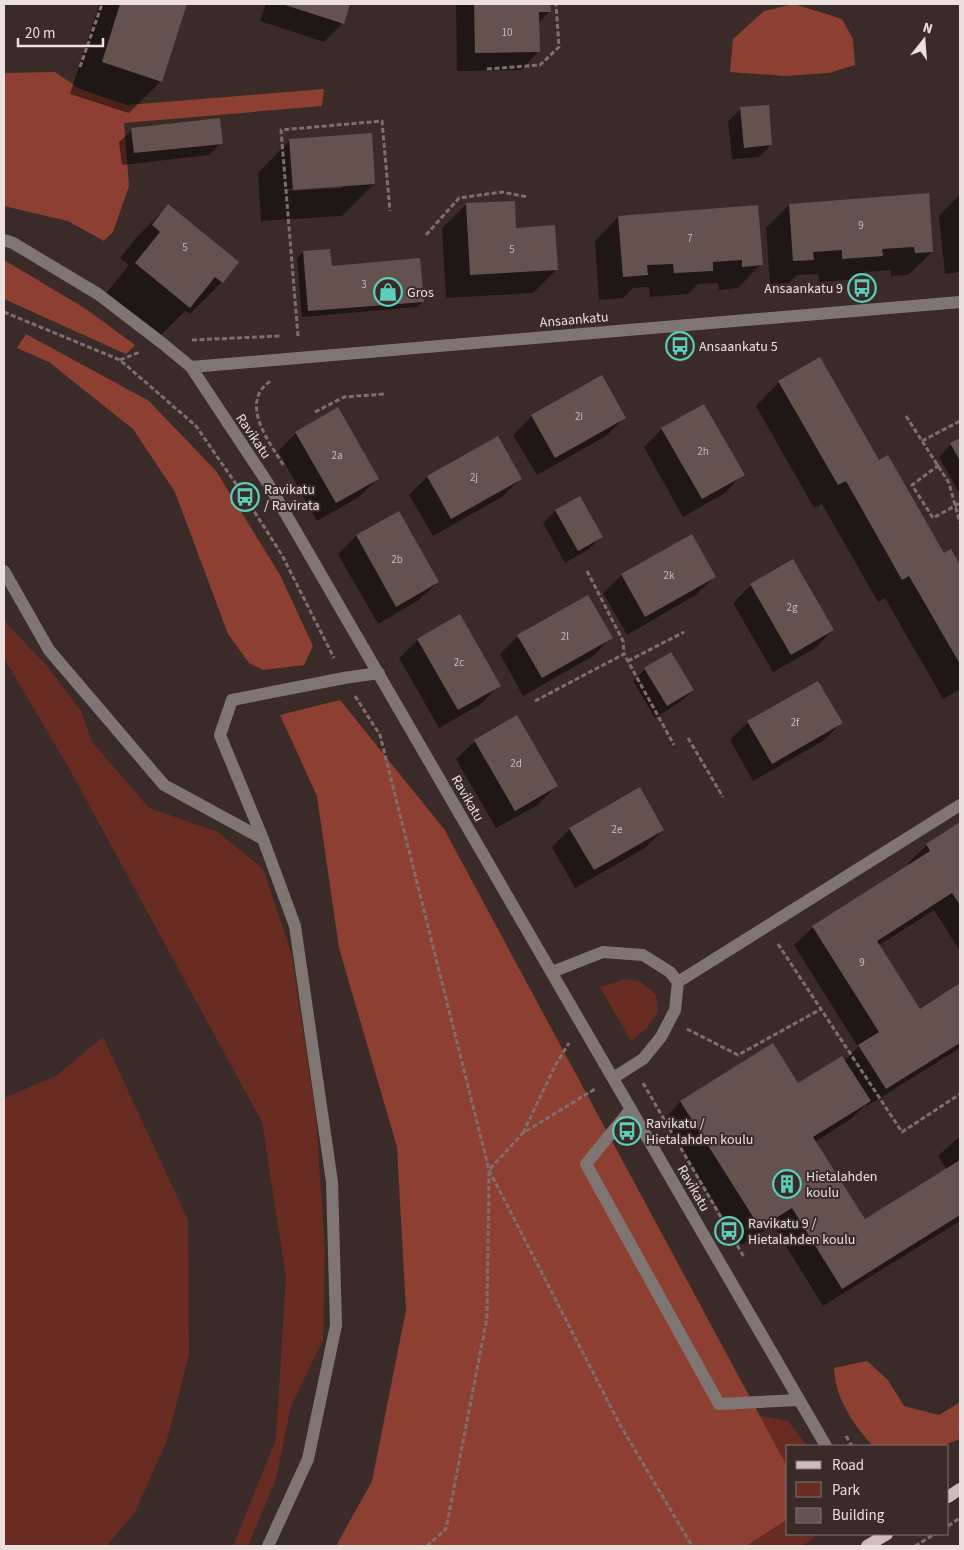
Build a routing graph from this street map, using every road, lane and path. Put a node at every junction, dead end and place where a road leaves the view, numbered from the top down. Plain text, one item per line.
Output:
1 (102, 4) edge
2 (556, 4) edge
3 (80, 67) dead end
4 (487, 69) dead end
5 (528, 197) dead end
6 (390, 211) dead end
7 (426, 234) dead end
8 (4, 240) edge
9 (960, 302) edge
10 (4, 312) edge
11 (270, 336) dead end
12 (298, 336) dead end
13 (273, 360) junction
14 (191, 367) junction
15 (385, 394) dead end
16 (315, 412) dead end
17 (906, 416) dead end
18 (960, 421) edge
19 (922, 441) junction
20 (938, 466) junction
21 (288, 472) dead end
22 (960, 504) edge
23 (956, 506) junction
24 (960, 523) edge
25 (4, 571) edge
26 (587, 571) dead end
27 (684, 632) dead end
28 (624, 654) junction
29 (628, 661) junction
30 (379, 673) junction
31 (344, 678) junction
32 (535, 701) dead end
33 (688, 738) dead end
34 (674, 745) dead end
35 (723, 797) dead end
36 (960, 805) edge
37 (263, 839) junction
38 (766, 926) junction
39 (552, 972) junction
40 (678, 982) junction
41 (821, 1009) junction
42 (670, 1020) junction
43 (586, 1031) junction
44 (633, 1066) junction
45 (613, 1078) junction
46 (960, 1094) edge
47 (631, 1109) junction
48 (523, 1133) junction
49 (488, 1170) junction
50 (748, 1265) dead end
51 (799, 1400) junction
52 (843, 1430) dead end
53 (825, 1445) edge
54 (851, 1445) edge
55 (960, 1489) edge
56 (949, 1496) edge
57 (960, 1518) edge
58 (949, 1525) edge
59 (881, 1535) edge
60 (933, 1535) edge
61 (268, 1546) edge
62 (427, 1546) edge
63 (692, 1546) edge
64 (867, 1546) edge
65 (915, 1546) edge

1 - 3 path
2 - 4 path
5 - 7 path
6 - 12 path
8 - 14 street, Ravikatu
9 - 13 street, Ansaankatu
10 - 31 path
11 - 13 path
13 - 14 street, Ansaankatu
13 - 21 path
14 - 30 street, Ravikatu
15 - 16 path
17 - 19 path
18 - 19 path
19 - 20 path
20 - 23 path
20 - 23 path
22 - 23 path
23 - 24 path
25 - 37 street
26 - 28 path
27 - 29 path
28 - 29 path
28 - 32 path
29 - 34 path
30 - 31 street
30 - 39 street, Ravikatu
31 - 37 street
31 - 49 path
33 - 35 path
36 - 38 street
37 - 61 street
38 - 40 street
38 - 41 path
39 - 40 street
39 - 43 street, Ravikatu
40 - 42 street
41 - 42 path
41 - 46 path
42 - 44 street
43 - 45 street, Ravikatu
43 - 48 path
44 - 45 street
44 - 50 path
45 - 47 street, Ravikatu
45 - 48 path
47 - 51 street, Ravikatu
47 - 51 street
48 - 49 path
49 - 62 path
49 - 63 path
51 - 53 street, Ravikatu
52 - 54 path
55 - 56 main road
57 - 58 path
59 - 64 main road
60 - 65 path

